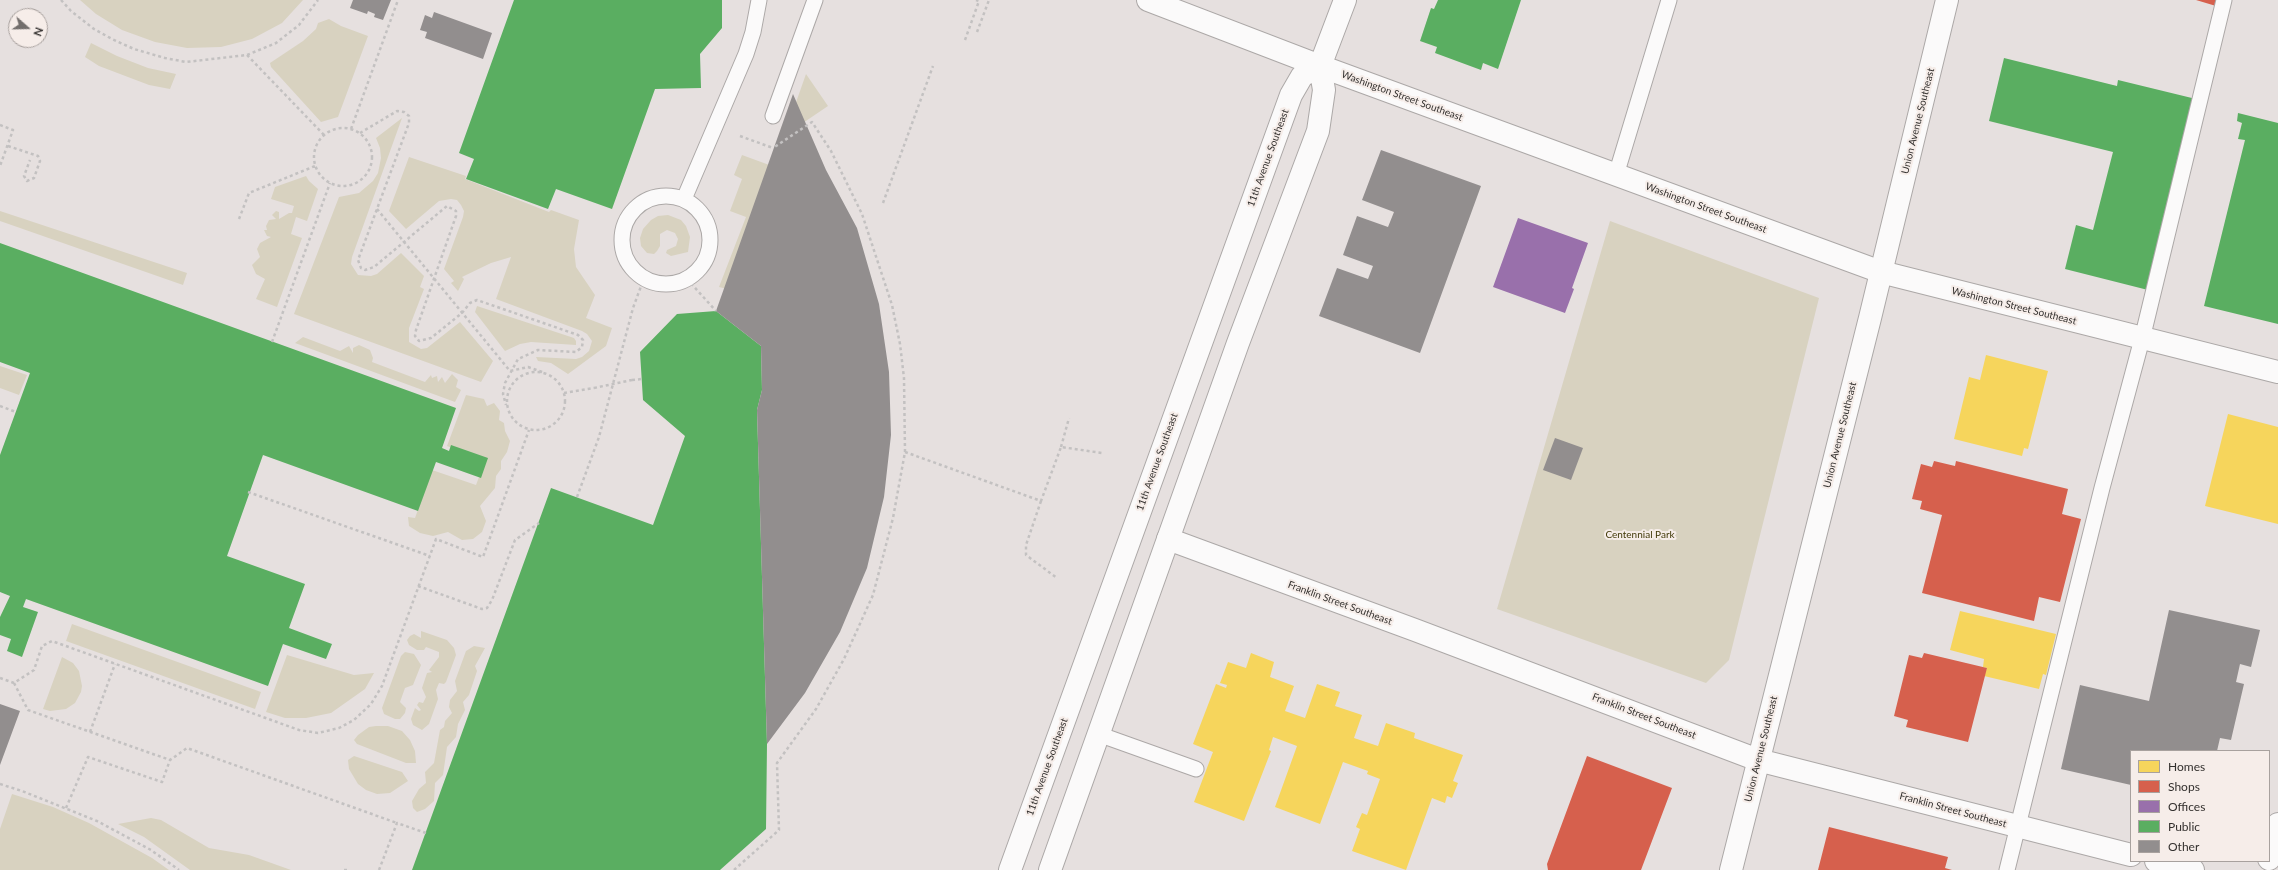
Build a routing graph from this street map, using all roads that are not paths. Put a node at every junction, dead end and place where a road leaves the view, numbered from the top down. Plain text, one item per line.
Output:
1 (760, 0) edge
2 (815, 0) edge
3 (1148, 0) edge
4 (1345, 0) edge
5 (1669, 0) edge
6 (1947, 0) edge
7 (2224, 0) edge
8 (1320, 66) junction
9 (773, 116) dead end
10 (1616, 175) junction
11 (684, 199) junction
12 (1881, 272) junction
13 (2142, 339) junction
14 (2278, 372) edge
15 (1168, 539) junction
16 (1098, 734) junction
17 (1758, 760) junction
18 (1196, 769) dead end
19 (2278, 824) edge
20 (2017, 827) junction
21 (2130, 855) edge
22 (2270, 856) edge
23 (2160, 862) edge
24 (1010, 870) edge
25 (1050, 870) edge
26 (1730, 870) edge
27 (2007, 870) edge
28 (2193, 870) edge

1 - 11 lane
2 - 9 lane
3 - 8 street, Washington Street Southeast
4 - 8 street
5 - 10 lane
6 - 12 street, Union Avenue Southeast
7 - 13 lane
8 - 10 street, Washington Street Southeast
8 - 15 street
8 - 24 street, 11th Avenue Southeast
10 - 12 street, Washington Street Southeast
11 - 11 lane
12 - 13 street, Washington Street Southeast
12 - 17 street, Union Avenue Southeast
13 - 14 street, Washington Street Southeast
13 - 20 lane
15 - 16 street
15 - 17 street, Franklin Street Southeast
16 - 18 lane
16 - 25 street
17 - 20 street, Franklin Street Southeast
17 - 26 street, Union Avenue Southeast
19 - 22 street
20 - 21 street, Franklin Street Southeast
20 - 27 lane
23 - 28 street

